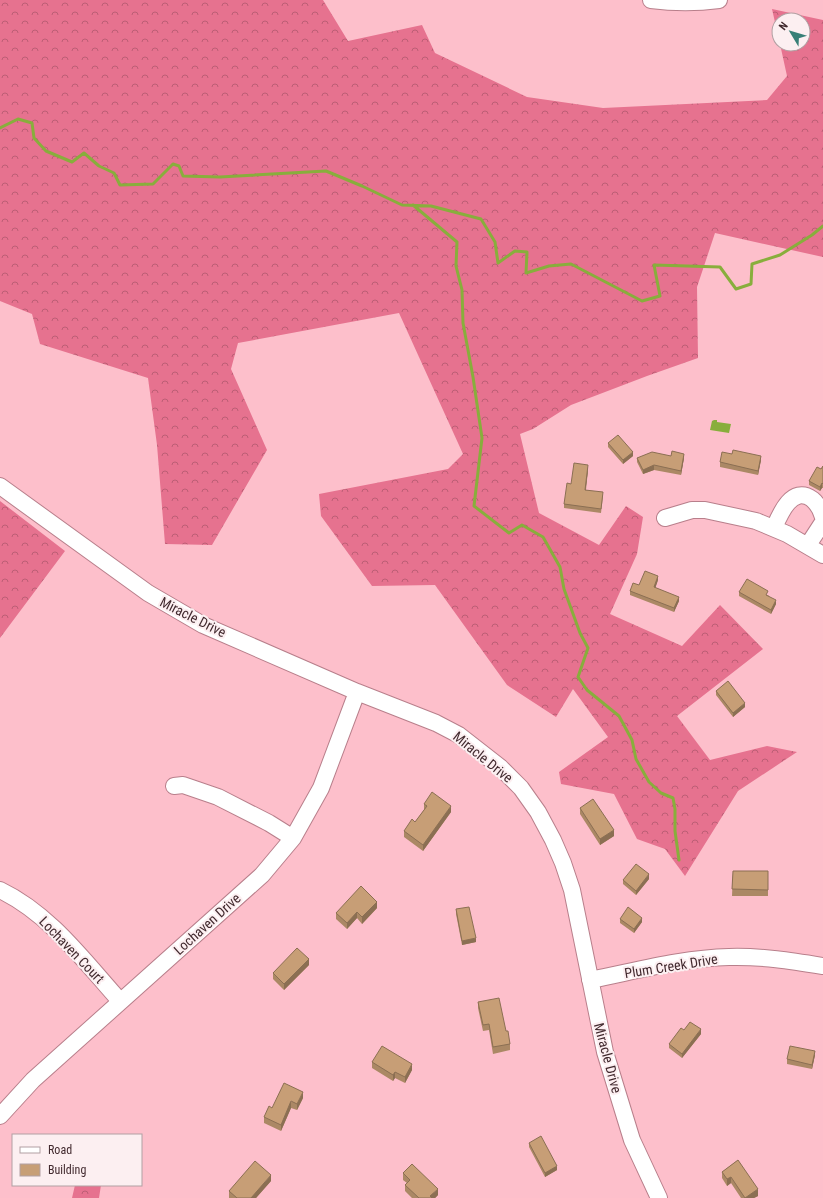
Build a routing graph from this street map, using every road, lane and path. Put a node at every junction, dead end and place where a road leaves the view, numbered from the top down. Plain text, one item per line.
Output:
1 (651, 0) edge
2 (719, 0) edge
3 (0, 486) edge
4 (823, 517) edge
5 (665, 518) dead end
6 (823, 522) edge
7 (774, 528) junction
8 (808, 545) junction
9 (823, 555) edge
10 (357, 692) junction
11 (174, 786) dead end
12 (293, 838) junction
13 (0, 890) edge
14 (823, 966) edge
15 (590, 980) junction
16 (120, 1001) junction
17 (0, 1116) edge
18 (659, 1198) edge

1 - 2 street
3 - 10 street, Miracle Drive
4 - 7 street
5 - 7 street
6 - 8 street
7 - 8 street
8 - 9 street
10 - 12 street, Lochaven Drive
10 - 15 street, Miracle Drive
11 - 12 street
12 - 16 street, Lochaven Drive
13 - 16 street, Lochaven Court
14 - 15 street, Plum Creek Drive
15 - 18 street, Miracle Drive
16 - 17 street, Lochaven Drive

